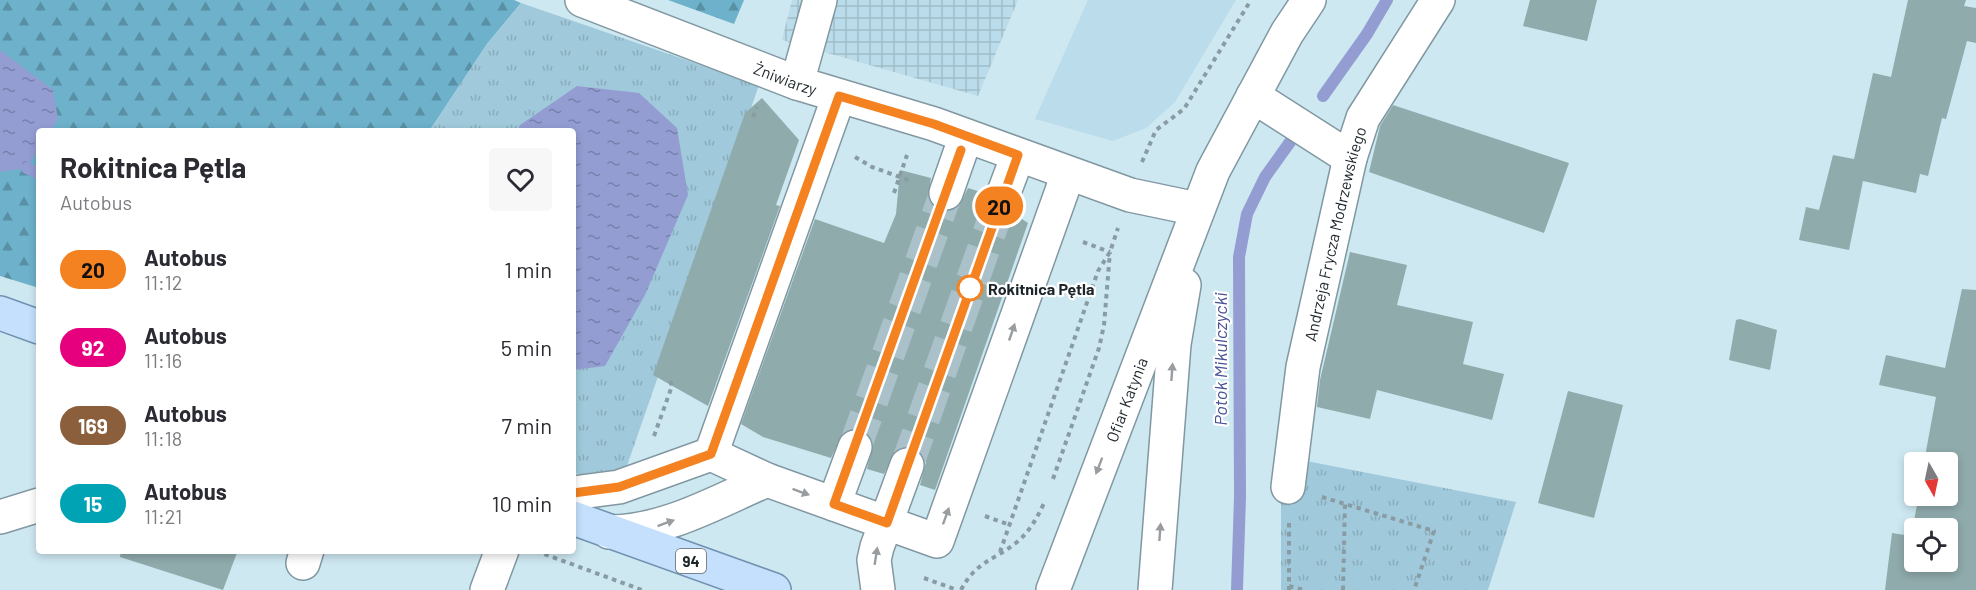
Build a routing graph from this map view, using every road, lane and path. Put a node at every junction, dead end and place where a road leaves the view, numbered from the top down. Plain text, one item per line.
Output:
1 (582, 0) edge
2 (820, 0) edge
3 (1251, 0) edge
4 (1309, 0) edge
5 (1438, 0) edge
6 (797, 82) junction
7 (839, 96) junction
8 (1253, 96) junction
9 (966, 136) junction
10 (846, 151) dead end
11 (1018, 155) junction
12 (1350, 158) junction
13 (1142, 159) dead end
14 (1068, 174) junction
15 (934, 189) joint
16 (1197, 209) junction
17 (998, 211) tunnel mouth
18 (1119, 226) dead end
19 (1074, 239) dead end
20 (1110, 252) junction
21 (0, 313) edge
22 (36, 326) edge
23 (855, 447) tunnel mouth
24 (711, 454) junction
25 (907, 465) tunnel mouth
26 (767, 480) junction
27 (1050, 488) dead end
28 (1288, 488) junction
29 (576, 493) edge
30 (1046, 499) dead end
31 (834, 504) junction
32 (1345, 504) junction
33 (36, 506) edge
34 (980, 514) dead end
35 (0, 517) edge
36 (576, 519) edge
37 (887, 523) junction
38 (1010, 525) junction
39 (609, 532) junction
40 (1000, 552) junction
41 (500, 554) edge
42 (546, 554) edge
43 (914, 574) dead end
44 (740, 585) edge
45 (1289, 588) edge
46 (487, 590) edge
47 (642, 590) edge
48 (774, 590) edge
49 (878, 590) edge
50 (959, 590) edge
51 (1053, 590) edge
52 (1155, 590) edge
53 (1304, 590) edge
54 (1343, 590) edge
55 (1414, 590) edge

1 - 6 street, Żniwiarzy
2 - 6 street
3 - 13 path
4 - 8 street, Ofiar Katynia
5 - 12 street, Andrzeja Frycza Modrzewskiego
6 - 7 street, Żniwiarzy
7 - 9 street, Żniwiarzy
7 - 24 street
8 - 12 street
8 - 16 street, Ofiar Katynia
9 - 11 street, Żniwiarzy
9 - 15 street
10 - 15 path
11 - 14 street, Żniwiarzy
11 - 17 street
12 - 28 street, Andrzeja Frycza Modrzewskiego
14 - 16 street, Żniwiarzy
37 -> 14 street
16 -> 51 street, Ofiar Katynia
52 -> 16 street, Ofiar Katynia
18 - 20 path
19 - 20 path
20 - 27 path
20 - 38 path
21 - 22 main road
23 - 31 street
24 - 26 street
24 - 29 street
25 - 37 street
26 -> 31 street
39 -> 26 street
28 - 32 path
28 - 45 path
30 - 40 path
31 - 37 street
32 - 54 path
32 - 55 path
33 - 35 street
34 - 38 path
36 - 39 main road, 94
49 -> 37 street
38 - 40 path
39 - 44 main road, 94
40 - 50 path
41 - 46 street
42 - 47 path
43 - 50 path
44 - 48 main road, 94
45 - 53 path

